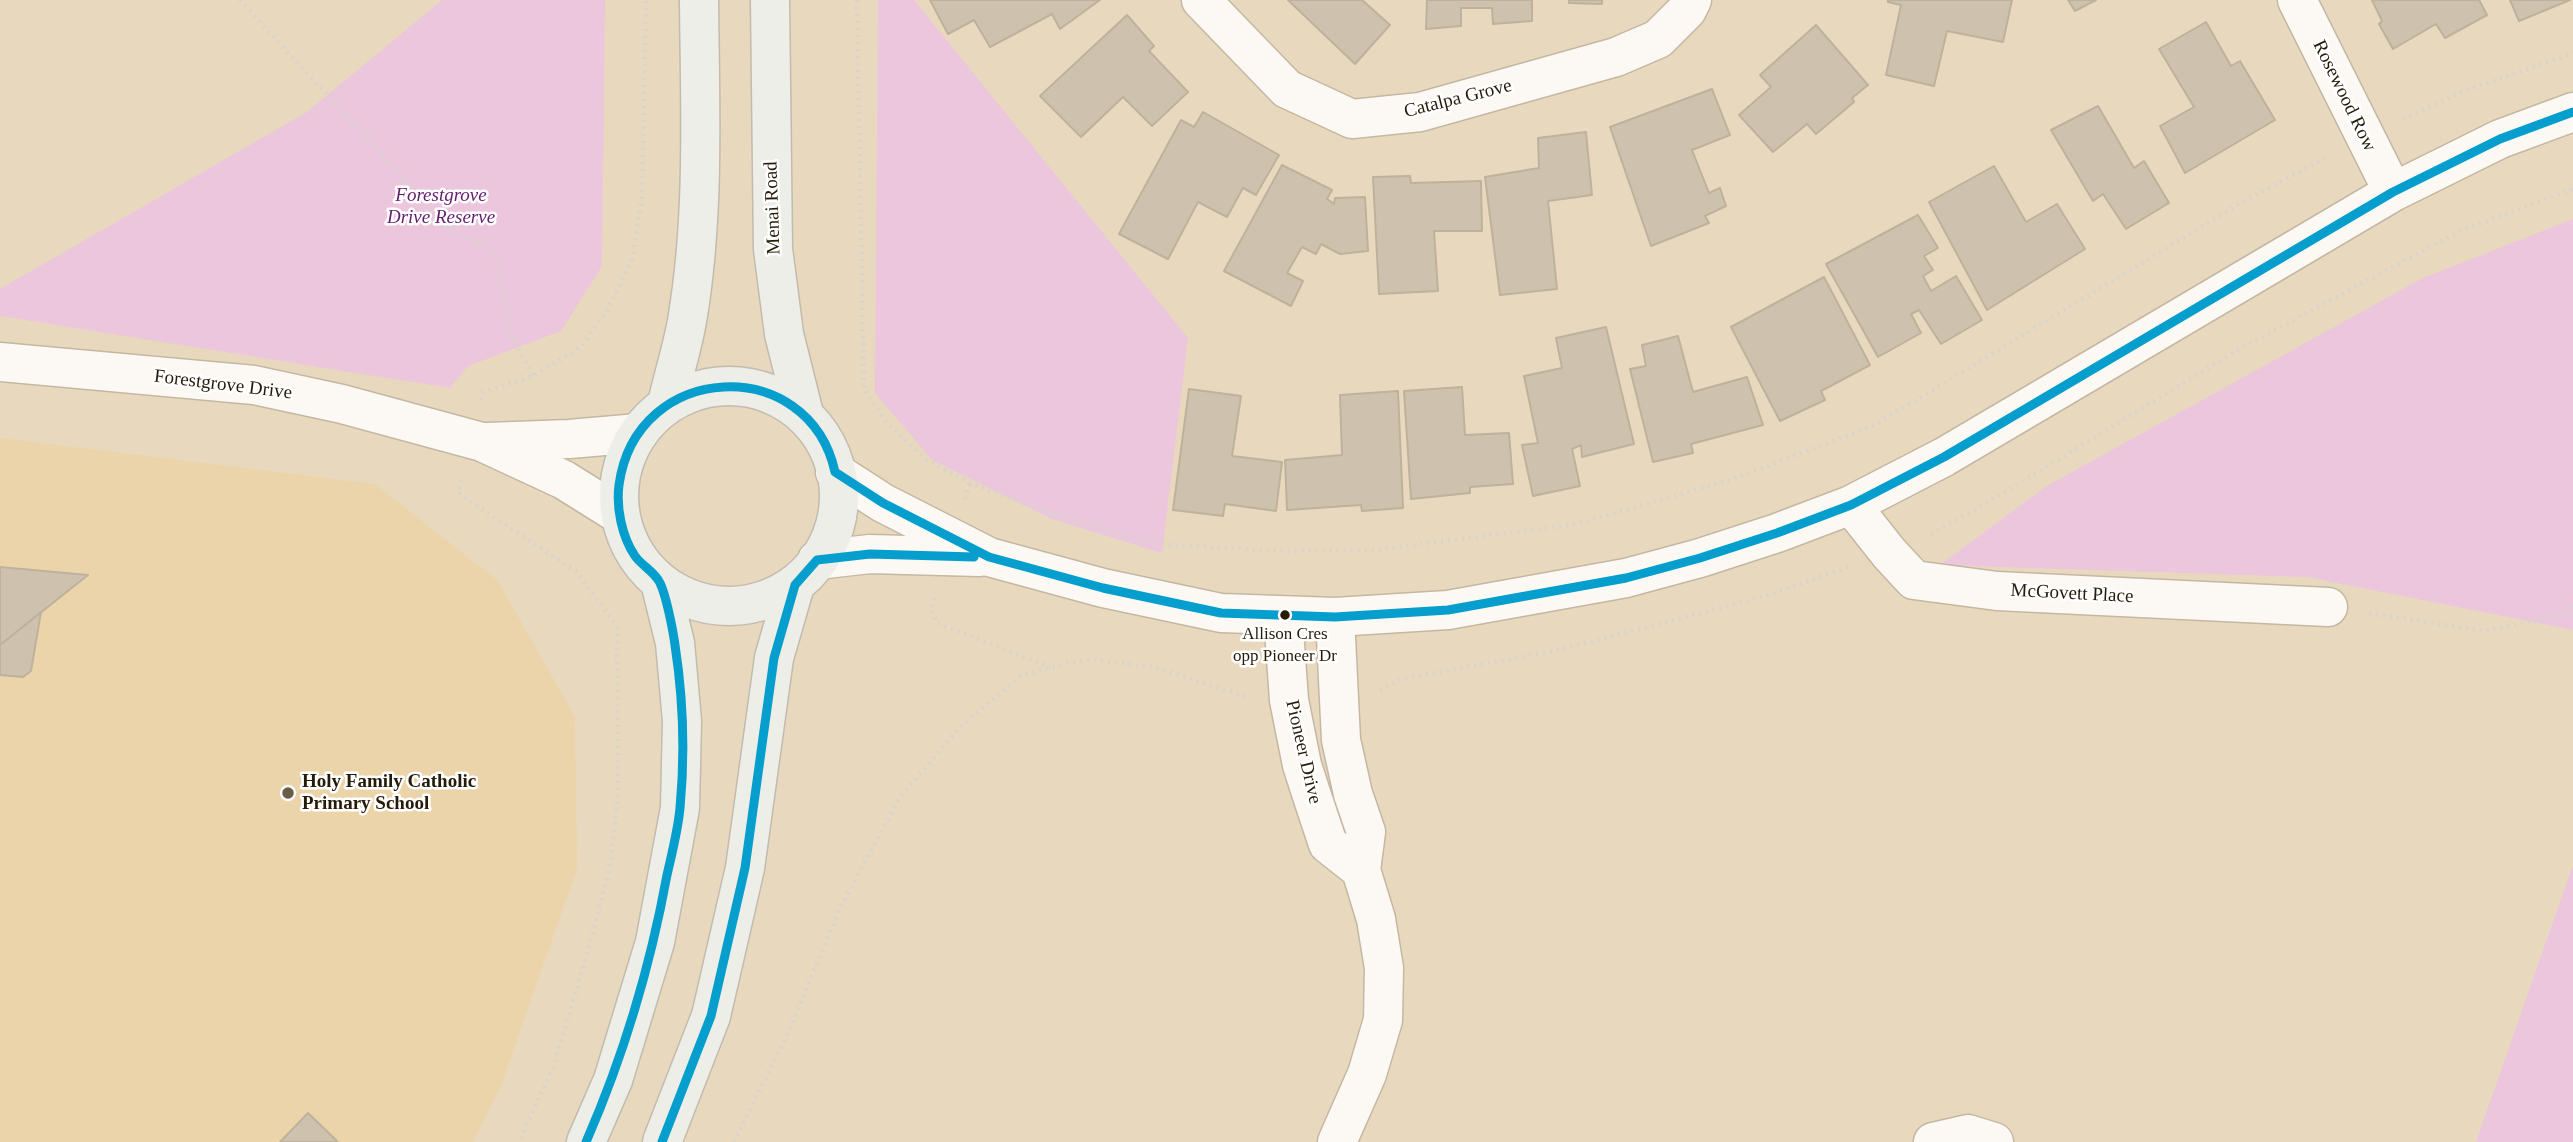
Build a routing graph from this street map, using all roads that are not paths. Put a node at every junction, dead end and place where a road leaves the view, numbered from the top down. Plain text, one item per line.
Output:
1 (699, 0) edge
2 (769, 0) edge
3 (1201, 0) edge
4 (1692, 0) edge
5 (2297, 0) edge
6 (2573, 112) edge
7 (2393, 192) junction
8 (0, 362) edge
9 (667, 404) junction
10 (804, 414) junction
11 (639, 433) junction
12 (476, 440) junction
13 (835, 472) junction
14 (1851, 505) junction
15 (621, 515) junction
16 (989, 557) junction
17 (806, 572) junction
18 (660, 582) junction
19 (2328, 607) road end
20 (1283, 617) junction
21 (1335, 617) junction
22 (1361, 870) junction
23 (586, 1142) edge
24 (663, 1142) edge
25 (1337, 1142) edge
26 (1933, 1142) edge
27 (1994, 1142) edge

1 - 9 main road
2 - 10 main road, Menai Road
3 - 4 street, Catalpa Grove
5 - 7 street, Rosewood Row
6 - 7 street
7 - 14 street
8 - 12 street, Forestgrove Drive
9 - 10 main road
9 - 11 main road
10 - 13 main road
11 - 12 street
11 - 15 main road
12 - 15 street
13 - 16 street
13 - 17 main road
14 - 19 street, McGovett Place
14 - 21 street
15 - 18 main road
16 - 17 street
16 - 20 street
17 - 18 main road
17 - 24 main road
18 - 23 main road
20 - 21 street
20 - 22 street, Pioneer Drive
21 - 22 street, Pioneer Drive
22 - 25 street, Pioneer Drive
26 - 27 street

